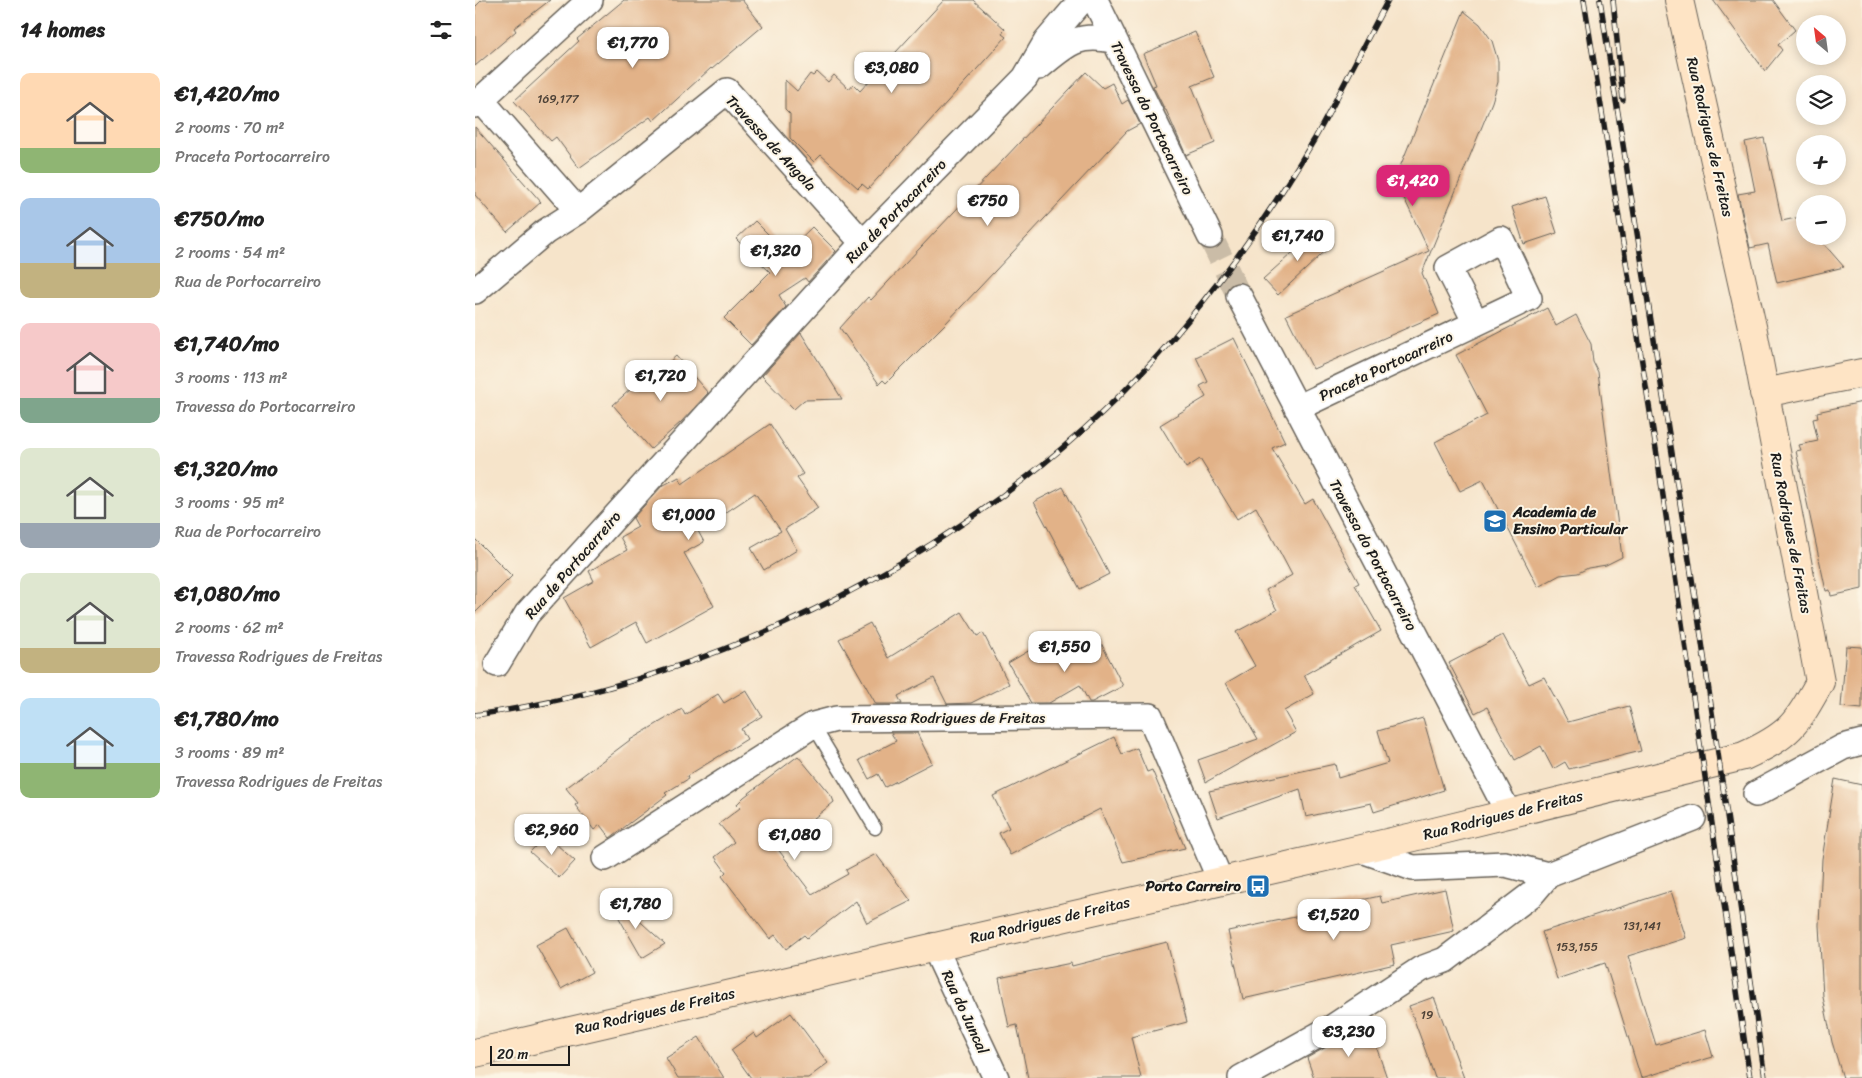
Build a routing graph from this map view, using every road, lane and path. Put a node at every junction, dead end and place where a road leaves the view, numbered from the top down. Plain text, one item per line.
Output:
1 (590, 0) edge
2 (1082, 0) edge
3 (1095, 0) edge
4 (1679, 0) edge
5 (1113, 40) junction
6 (1025, 78) junction
7 (478, 103) edge
8 (578, 211) junction
9 (1210, 236) tunnel mouth
10 (863, 243) junction
11 (475, 291) edge
12 (1239, 296) tunnel mouth
13 (1475, 323) dead end
14 (1862, 373) edge
15 (1764, 393) junction
16 (1297, 408) junction
17 (497, 664) dead end
18 (813, 725) junction
19 (1862, 742) edge
20 (1757, 794) dead end
21 (1509, 814) junction
22 (1693, 818) dead end
23 (875, 828) dead end
24 (1359, 850) junction
25 (605, 858) dead end
26 (1548, 875) junction
27 (1221, 882) junction
28 (934, 946) junction
29 (475, 1053) edge
30 (995, 1078) edge
31 (1241, 1078) edge

1 - 7 street
2 - 6 street, Rua de Portocarreiro
3 - 5 street, Travessa do Portocarreiro
4 - 15 main road, Rua Rodrigues de Freitas
5 - 6 street, Rua de Portocarreiro
5 - 9 street, Travessa do Portocarreiro
6 - 10 street, Rua de Portocarreiro
7 - 8 street
8 - 10 street, Travessa de Angola
8 - 11 street, Travessa de Angola
10 - 17 street, Rua de Portocarreiro
12 - 16 street, Travessa do Portocarreiro
13 - 16 street, Praceta Portocarreiro
14 - 15 main road
15 - 21 main road, Rua Rodrigues de Freitas
16 - 21 street, Travessa do Portocarreiro
18 - 23 lane
18 - 25 street, Travessa Rodrigues de Freitas
18 - 27 street, Travessa Rodrigues de Freitas
19 - 20 street
21 - 24 main road, Rua Rodrigues de Freitas
22 - 26 street
24 - 26 street
24 - 27 main road, Rua Rodrigues de Freitas
26 - 31 street
27 - 28 main road, Rua Rodrigues de Freitas
28 - 29 main road, Rua Rodrigues de Freitas
28 - 30 street, Rua do Juncal

